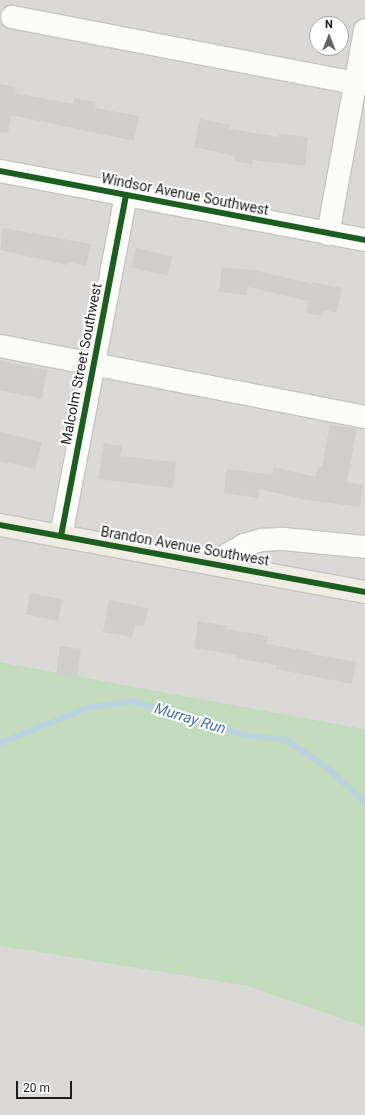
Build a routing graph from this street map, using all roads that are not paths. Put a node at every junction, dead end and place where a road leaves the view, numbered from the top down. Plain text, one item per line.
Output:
1 (12, 17) dead end
2 (365, 30) edge
3 (355, 83) junction
4 (0, 171) edge
5 (126, 196) junction
6 (328, 234) junction
7 (365, 240) edge
8 (0, 346) edge
9 (94, 364) junction
10 (365, 417) edge
11 (0, 525) edge
12 (61, 536) junction
13 (365, 547) edge
14 (213, 563) junction
15 (365, 592) edge

1 - 3 street
2 - 3 street
3 - 6 street
4 - 5 street, Windsor Avenue Southwest
5 - 6 street, Windsor Avenue Southwest
5 - 9 street, Malcolm Street Southwest
6 - 7 street, Windsor Avenue Southwest
8 - 9 street
9 - 10 street
9 - 12 street, Malcolm Street Southwest
11 - 12 main road, Brandon Avenue Southwest
12 - 14 main road, Brandon Avenue Southwest
13 - 14 street, Brandon Avenue Southwest
14 - 15 main road, Brandon Avenue Southwest

